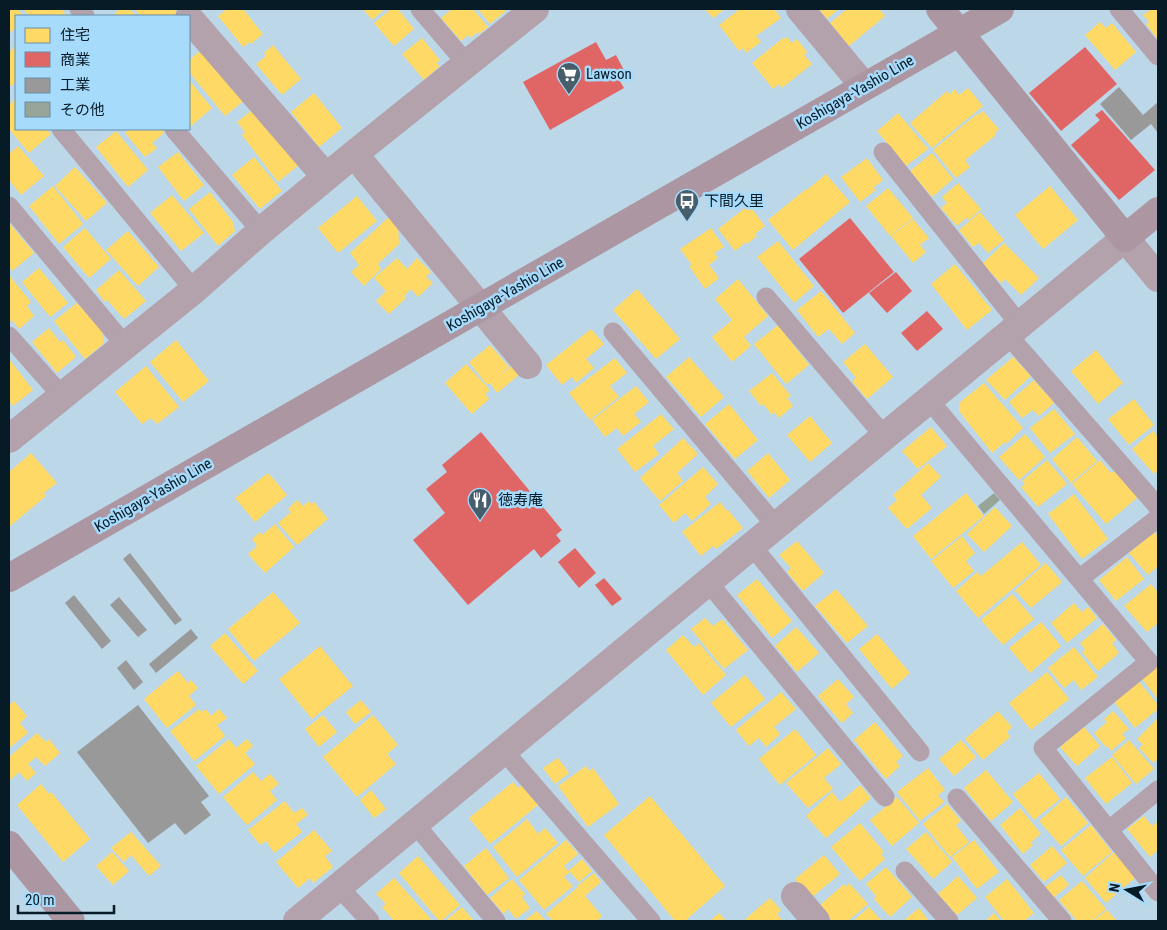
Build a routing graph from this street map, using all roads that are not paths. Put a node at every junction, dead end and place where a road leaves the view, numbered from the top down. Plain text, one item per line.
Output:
1 (420, 9) edge
2 (535, 9) edge
3 (800, 9) edge
4 (940, 9) edge
5 (1000, 9) edge
6 (1119, 9) edge
7 (190, 19) edge
8 (959, 32) junction
9 (1158, 56) edge
10 (467, 64) junction
11 (864, 86) junction
12 (62, 130) edge
13 (175, 130) edge
14 (884, 152) dead end
15 (354, 154) junction
16 (326, 177) junction
17 (9, 206) edge
18 (1158, 211) edge
19 (261, 231) junction
20 (1125, 238) junction
21 (1158, 278) edge
22 (194, 290) junction
23 (766, 297) dead end
24 (481, 308) junction
25 (1014, 330) junction
26 (613, 332) dead end
27 (9, 336) edge
28 (125, 345) junction
29 (528, 365) dead end
30 (62, 396) junction
31 (929, 400) junction
32 (885, 437) junction
33 (9, 439) edge
34 (1158, 507) edge
35 (1158, 518) edge
36 (776, 526) junction
37 (752, 546) junction
38 (9, 578) edge
39 (1079, 579) junction
40 (708, 582) junction
41 (504, 751) junction
42 (920, 752) dead end
43 (1158, 790) edge
44 (885, 796) dead end
45 (957, 798) dead end
46 (416, 824) junction
47 (1109, 830) junction
48 (9, 845) edge
49 (905, 871) dead end
50 (339, 887) junction
51 (1158, 892) edge
52 (794, 896) dead end
53 (71, 921) edge
54 (297, 921) edge
55 (370, 921) edge
56 (496, 921) edge
57 (651, 921) edge
58 (816, 921) edge
59 (949, 921) edge
60 (1062, 921) edge

1 - 10 lane
2 - 10 street
3 - 11 street
4 - 8 main road
5 - 8 main road, Koshigaya-Yashio Line
6 - 9 lane
7 - 16 street
8 - 11 main road, Koshigaya-Yashio Line
8 - 20 main road
10 - 15 street
11 - 24 main road, Koshigaya-Yashio Line
12 - 22 lane
13 - 19 lane
14 - 25 lane
15 - 16 street
15 - 24 street
16 - 19 street
17 - 28 lane
18 - 20 main road
19 - 22 street
20 - 21 street
20 - 25 street
22 - 28 street
23 - 32 lane
24 - 29 street
24 - 38 main road, Koshigaya-Yashio Line
25 - 31 street
25 - 34 lane
26 - 36 lane
27 - 30 lane
28 - 30 street
30 - 33 street
31 - 32 street
31 - 39 lane
32 - 36 street
35 - 39 lane
36 - 37 street
37 - 40 street
37 - 42 lane
39 - 47 lane
40 - 41 street
40 - 44 lane
41 - 46 street
41 - 57 lane
43 - 47 lane
45 - 60 lane
46 - 50 street
46 - 56 lane
47 - 51 lane
48 - 53 main road
49 - 59 lane
50 - 54 street
50 - 55 lane
52 - 58 street

